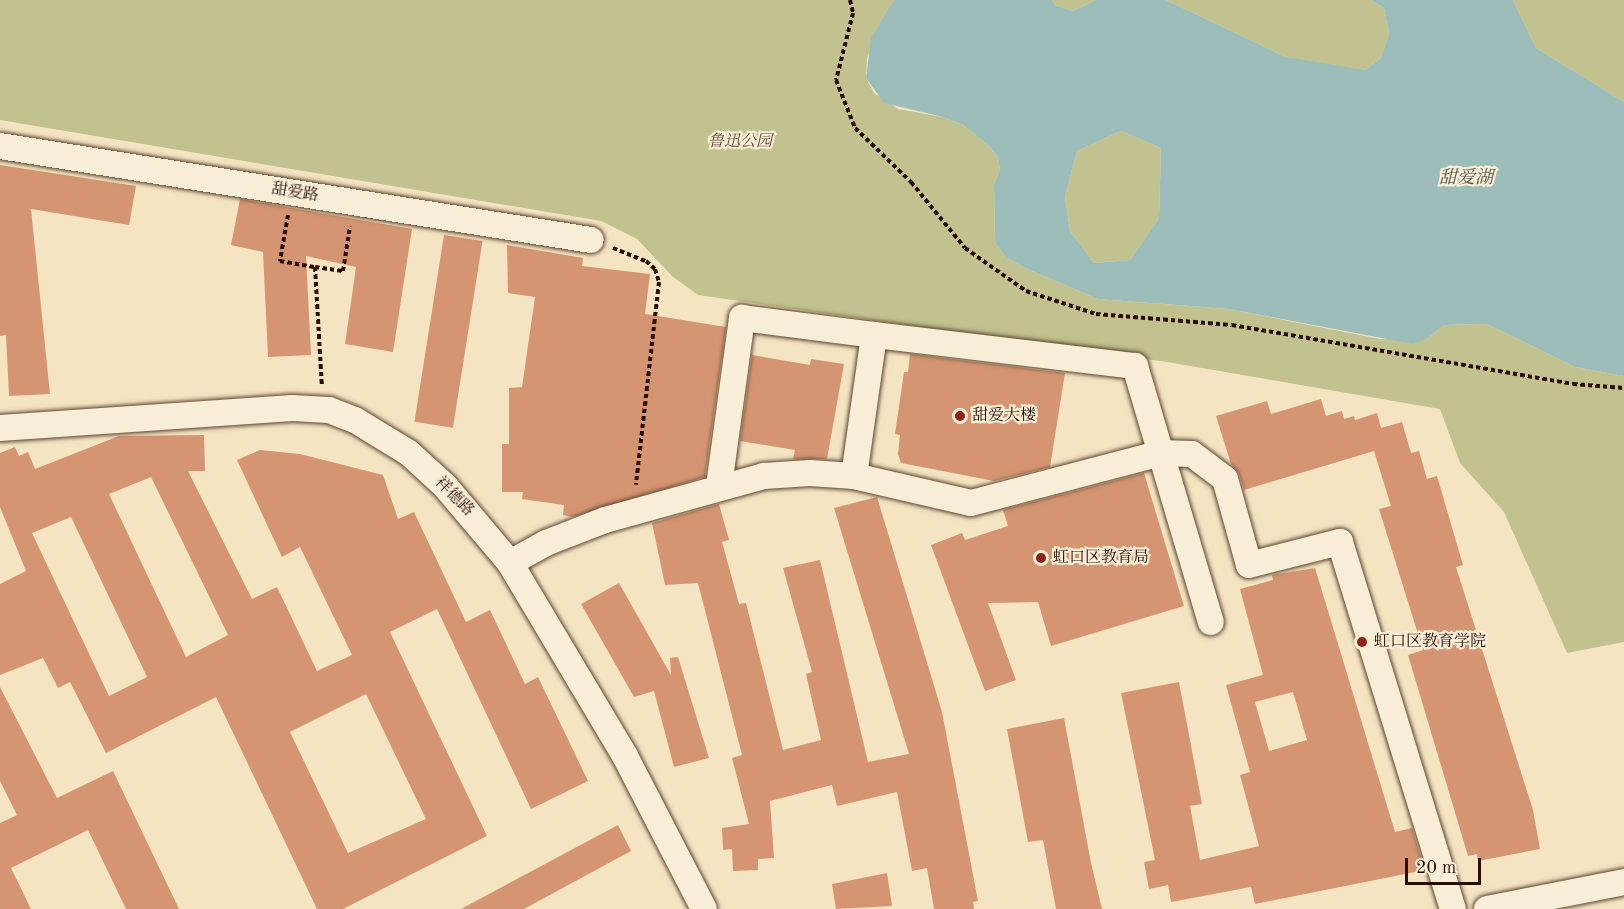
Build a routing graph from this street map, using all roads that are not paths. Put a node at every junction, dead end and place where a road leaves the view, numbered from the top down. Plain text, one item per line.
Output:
1 (0, 146) edge
2 (591, 240) road end
3 (874, 334) junction
4 (0, 428) edge
5 (1161, 453) junction
6 (854, 476) junction
7 (718, 486) junction
8 (510, 563) junction
9 (1211, 622) dead end
10 (1616, 892) edge
11 (704, 909) edge
12 (1453, 909) edge
13 (1487, 909) edge

1 - 2 street, 甜爱路
3 - 5 street
3 - 6 street
3 - 7 street
4 - 8 street, 祥德路
5 - 6 street
5 - 9 street
5 - 12 street
6 - 7 street
7 - 8 street
8 - 11 street, 祥德路
10 - 13 street

